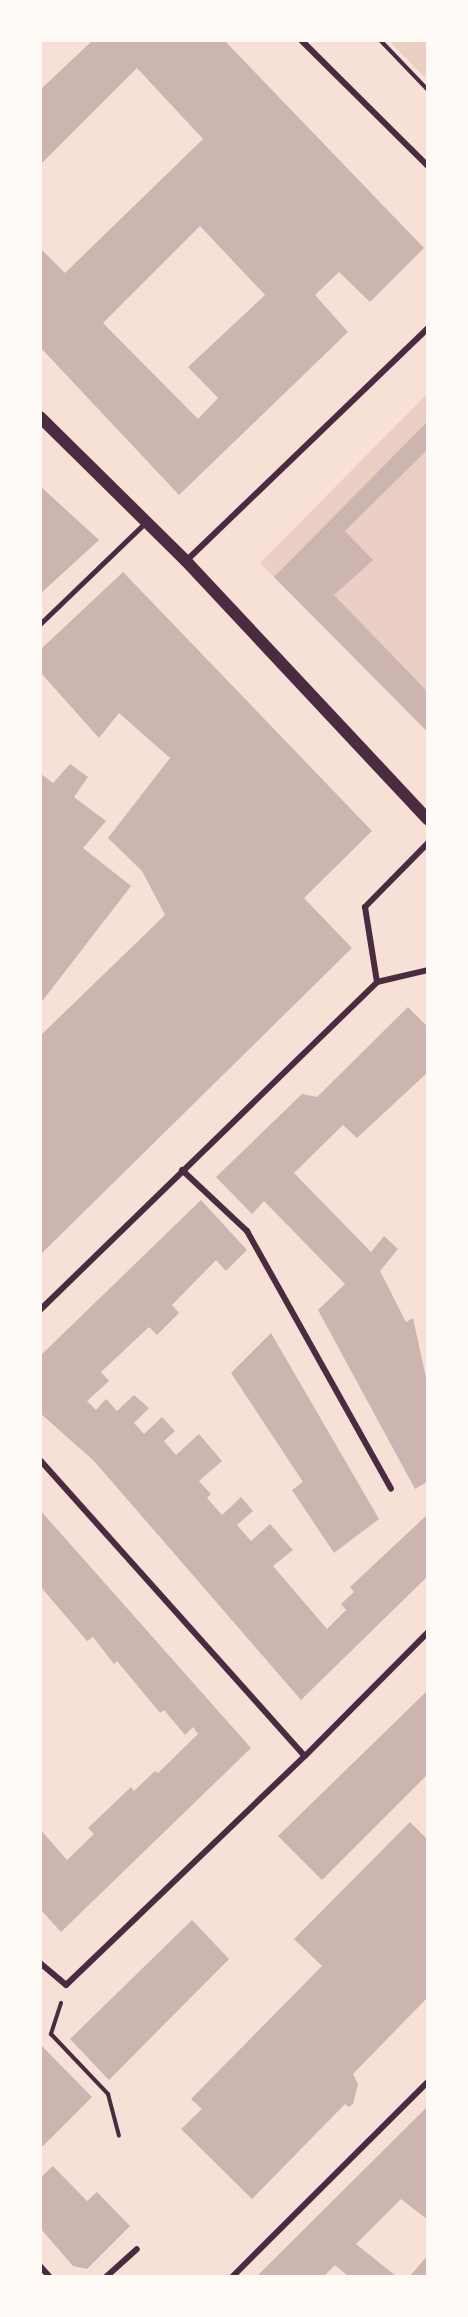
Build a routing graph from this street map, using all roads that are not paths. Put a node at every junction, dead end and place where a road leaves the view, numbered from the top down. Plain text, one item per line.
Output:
1 (301, 40) edge
2 (428, 166) edge
3 (428, 328) edge
4 (40, 417) edge
5 (145, 523) junction
6 (186, 561) junction
7 (40, 624) edge
8 (428, 820) edge
9 (428, 843) edge
10 (428, 970) edge
11 (377, 982) junction
12 (182, 1170) junction
13 (40, 1310) edge
14 (40, 1460) edge
15 (391, 1489) dead end
16 (428, 1632) edge
17 (305, 1756) junction
18 (40, 1963) edge
19 (428, 2082) edge
20 (136, 2249) dead end
21 (40, 2266) edge
22 (50, 2277) edge
23 (107, 2277) edge
24 (233, 2277) edge

1 - 2 street
3 - 6 street
4 - 5 main road
5 - 6 main road
5 - 7 lane
6 - 8 main road
9 - 11 street
10 - 11 street
11 - 12 street
12 - 13 street
12 - 15 street
14 - 17 street
16 - 17 street
17 - 18 street
19 - 24 street
20 - 23 street
21 - 22 street

